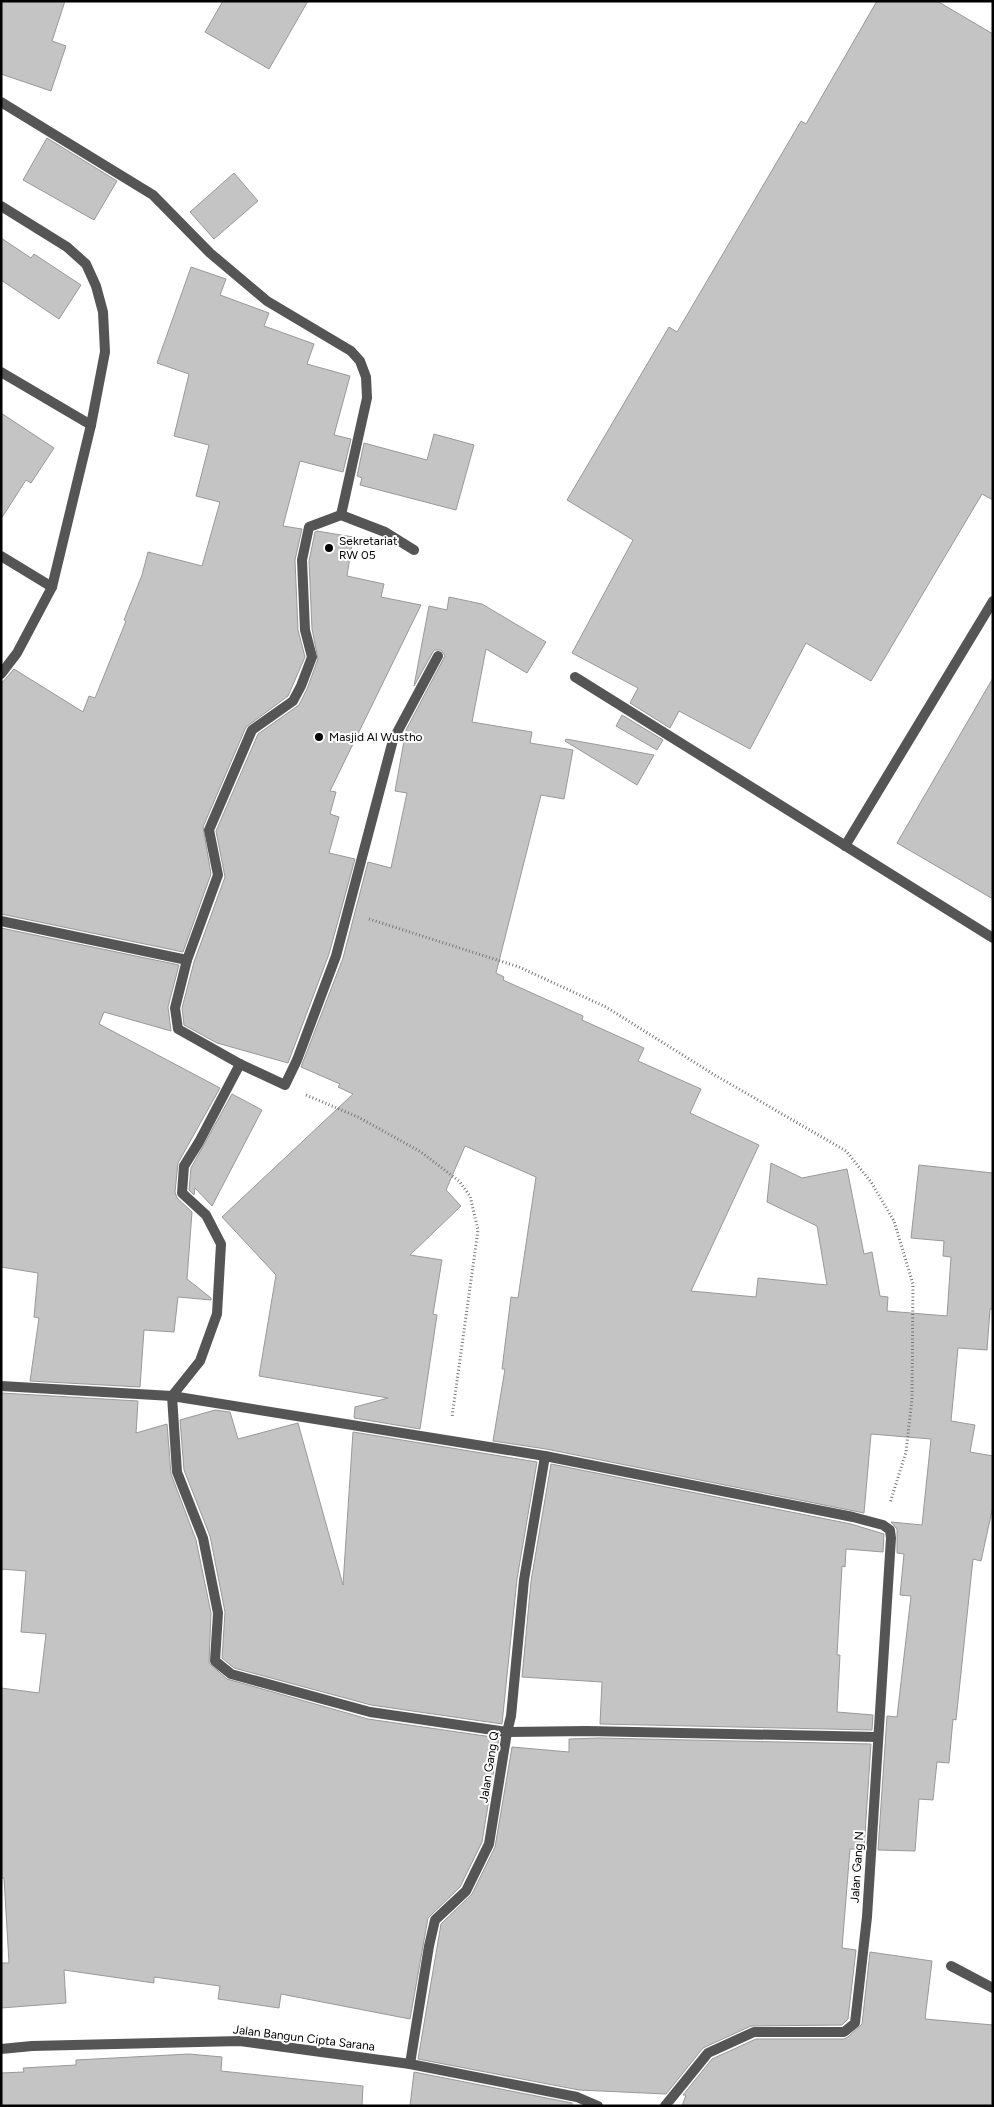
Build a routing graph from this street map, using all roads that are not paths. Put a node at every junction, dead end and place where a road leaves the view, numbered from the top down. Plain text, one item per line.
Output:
1 (1, 102) edge
2 (1, 206) edge
3 (1, 372) edge
4 (91, 425) junction
5 (341, 515) junction
6 (414, 550) dead end
7 (1, 556) edge
8 (52, 588) junction
9 (993, 601) edge
10 (438, 656) dead end
11 (1, 674) edge
12 (575, 677) dead end
13 (845, 846) junction
14 (1, 921) edge
15 (993, 938) edge
16 (187, 960) junction
17 (240, 1064) junction
18 (1, 1386) edge
19 (172, 1396) junction
20 (545, 1456) junction
21 (507, 1732) junction
22 (878, 1737) junction
23 (950, 1966) dead end
24 (993, 1988) edge
25 (1, 2049) edge
26 (410, 2064) junction
27 (598, 2106) edge
28 (665, 2106) edge

1 - 5 street
2 - 4 street
3 - 4 street
4 - 8 street
5 - 6 street
5 - 16 street
7 - 8 street
8 - 11 street
9 - 13 street
10 - 17 street
12 - 13 street
13 - 15 street
14 - 16 street
16 - 17 street
17 - 19 street
18 - 19 street
19 - 20 street
19 - 21 street
20 - 21 street, Jalan Gang Q
20 - 22 street, Jalan Gang N
21 - 22 street
21 - 26 street, Jalan Gang Q
22 - 28 street, Jalan Gang N
23 - 24 street
25 - 26 street, Jalan Bangun Cipta Sarana
26 - 27 street, Jalan Bangun Cipta Sarana

